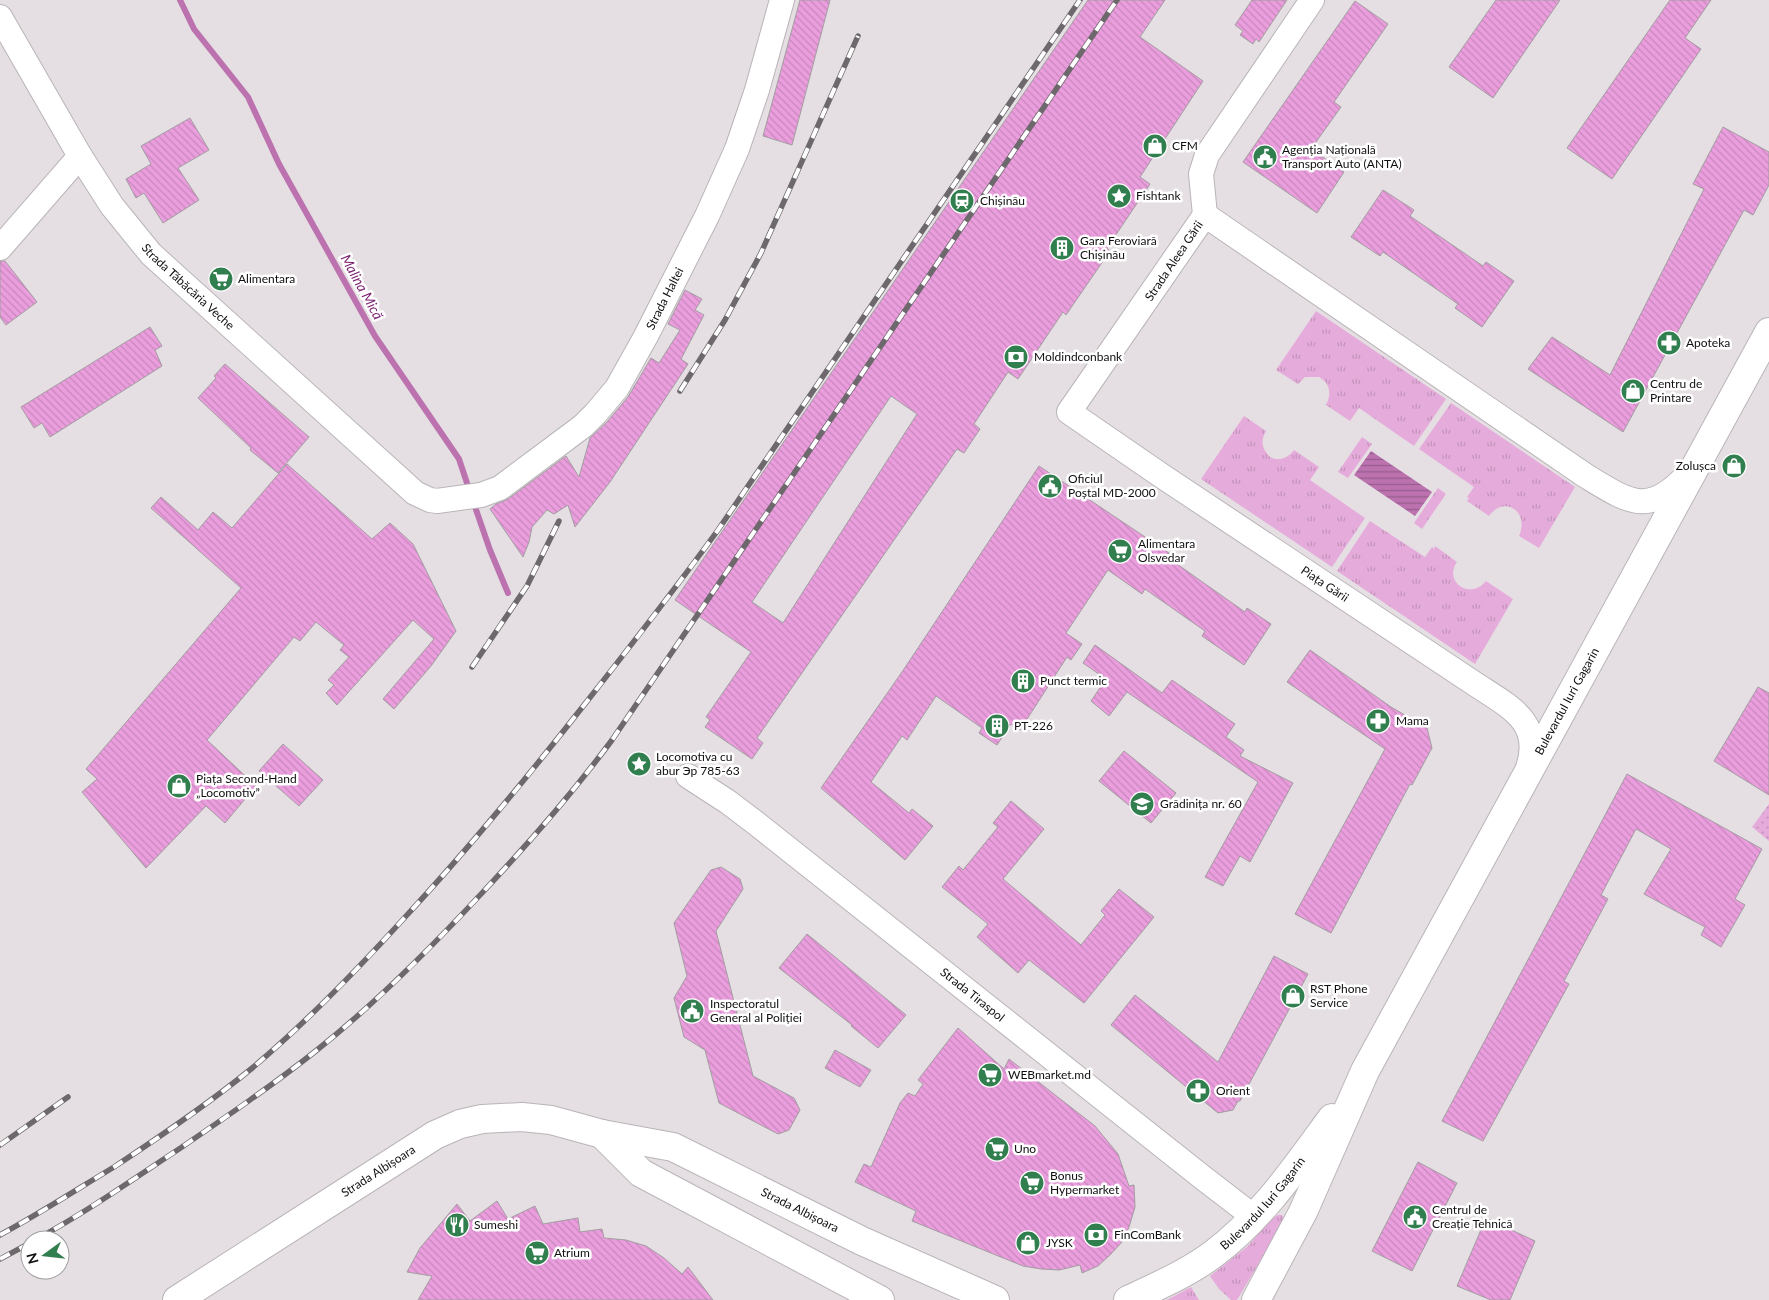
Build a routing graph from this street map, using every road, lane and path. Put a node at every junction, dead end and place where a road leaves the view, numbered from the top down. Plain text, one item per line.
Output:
1 (782, 0) edge
2 (1312, 0) edge
3 (0, 17) edge
4 (80, 156) junction
5 (1205, 215) junction
6 (0, 248) edge
7 (1769, 332) edge
8 (1069, 412) joint
9 (1695, 466) junction
10 (444, 500) joint
11 (688, 776) dead end
12 (1521, 784) junction
13 (1365, 1071) junction
14 (602, 1134) junction
15 (1254, 1217) junction
16 (177, 1300) edge
17 (880, 1300) edge
18 (995, 1300) edge
19 (1128, 1300) edge
20 (1256, 1300) edge

1 - 10 street, Strada Haltei
2 - 5 street, Strada Aleea Gării
3 - 4 street, Strada Tăbăcăria Veche
4 - 6 street
4 - 10 street, Strada Tăbăcăria Veche
5 - 8 street, Strada Aleea Gării
5 - 9 street
7 - 9 main road, Bulevardul Iuri Gagarin
8 - 12 street, Piața Gării
9 - 12 main road, Bulevardul Iuri Gagarin
11 - 15 street, Strada Tiraspol
12 - 13 main road, Bulevardul Iuri Gagarin
13 - 15 main road, Bulevardul Iuri Gagarin
13 - 20 main road, Bulevardul Iuri Gagarin
14 - 16 main road, Strada Albișoara
14 - 17 main road, Strada Albișoara
14 - 18 main road, Strada Albișoara
15 - 19 main road, Bulevardul Iuri Gagarin

